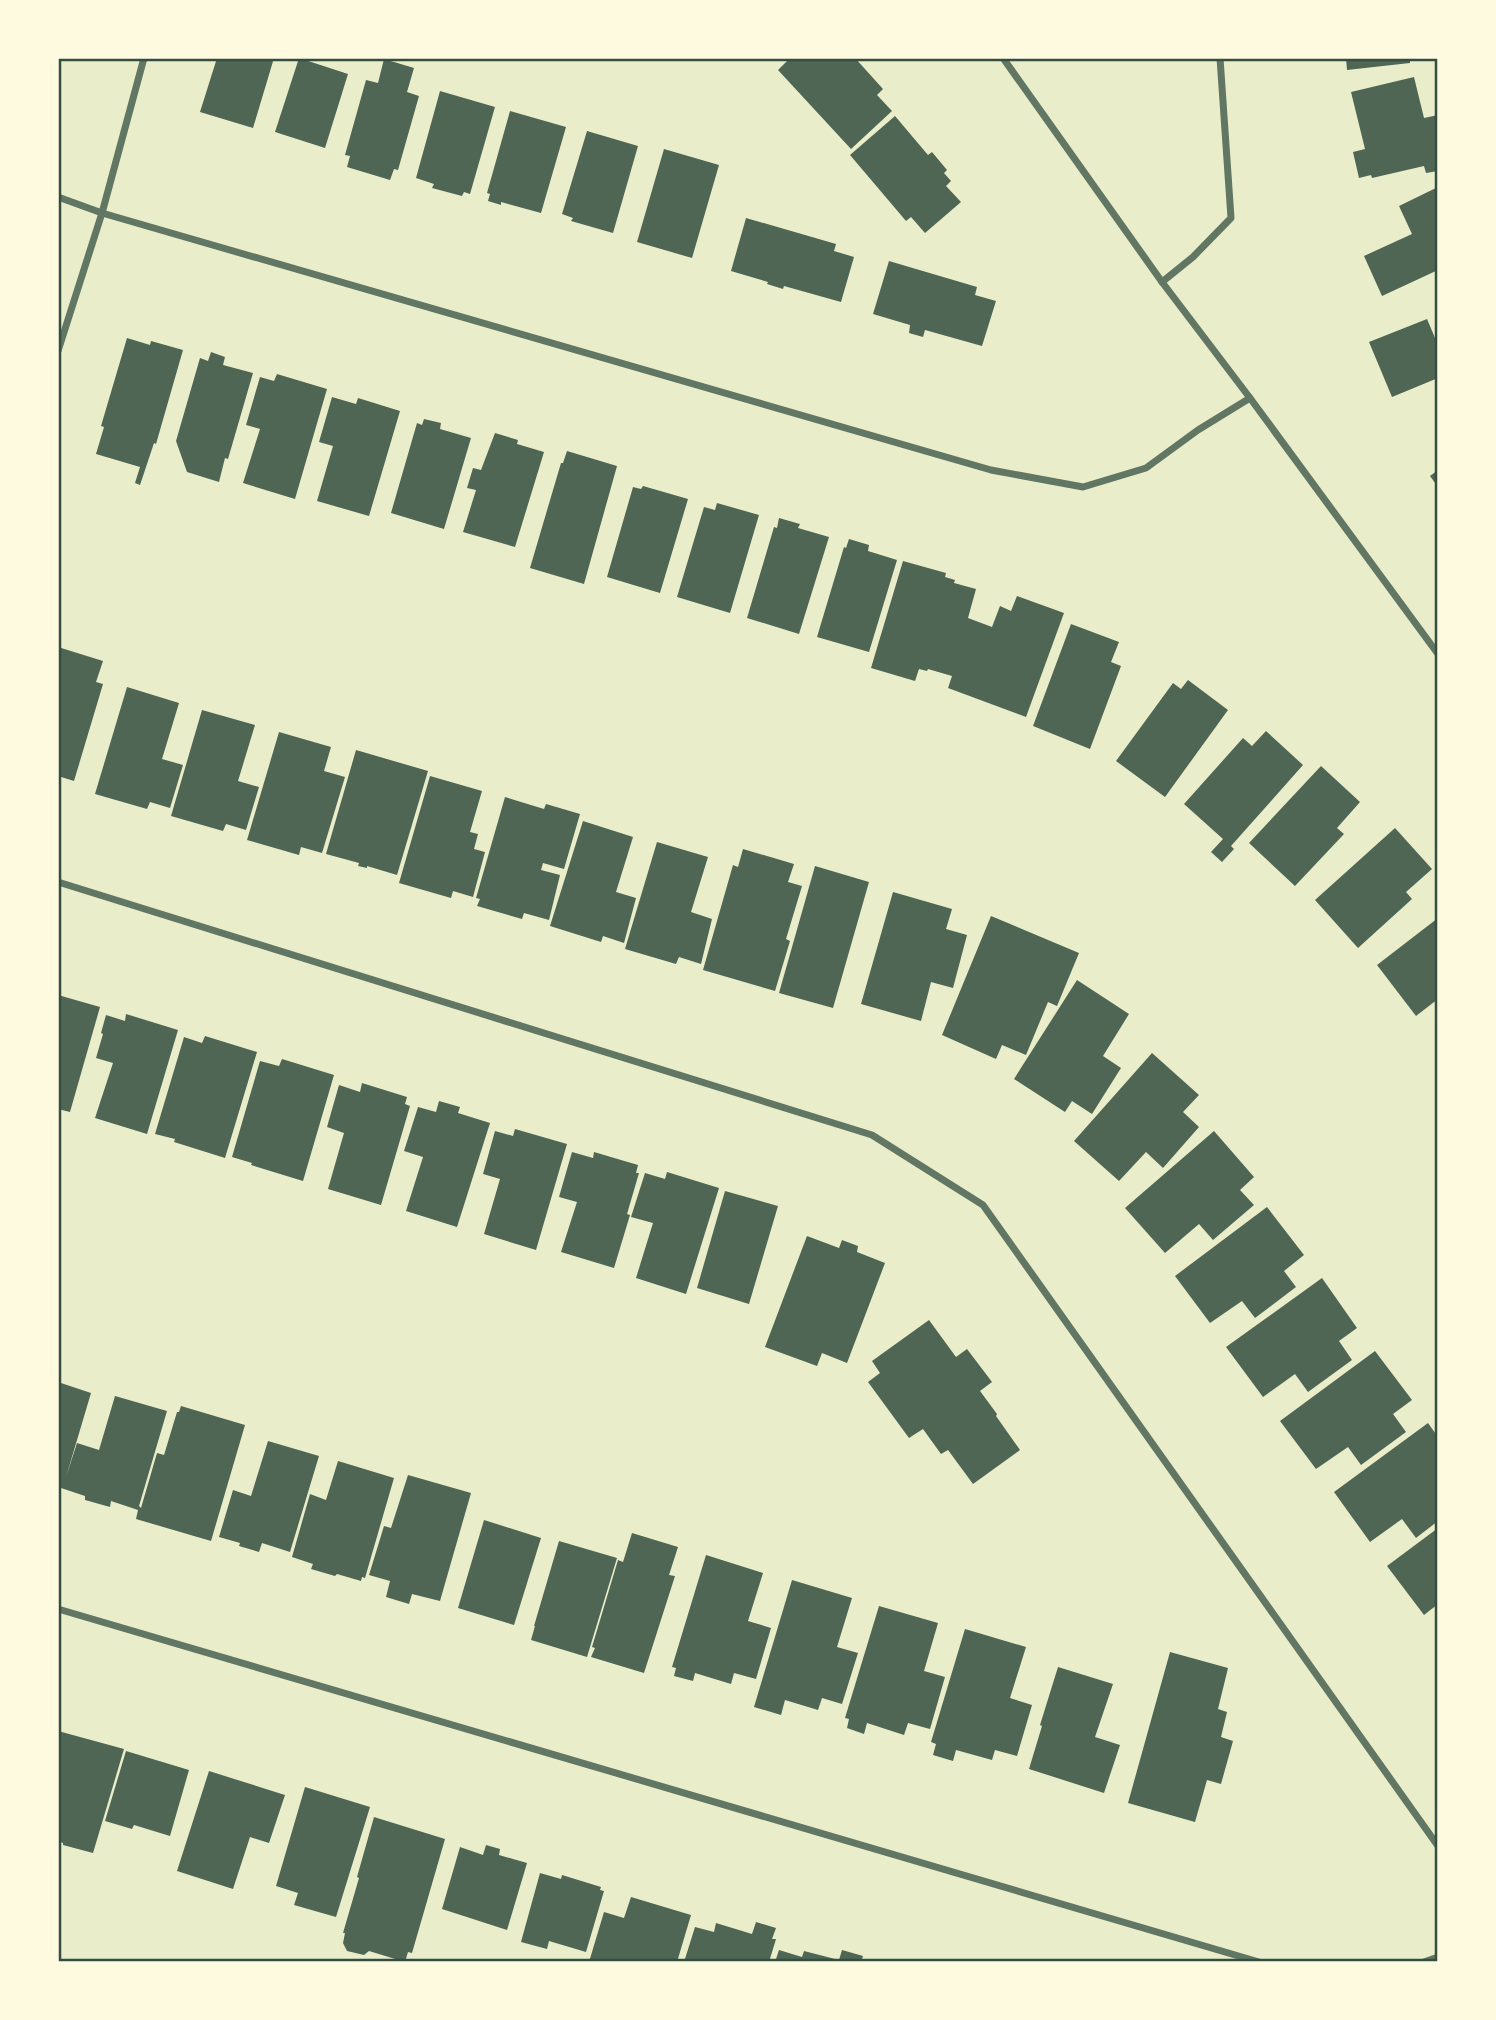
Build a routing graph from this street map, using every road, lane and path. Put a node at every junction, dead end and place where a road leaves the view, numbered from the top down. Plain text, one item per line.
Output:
1 (144, 58) edge
2 (1003, 58) edge
3 (1220, 58) edge
4 (58, 197) edge
5 (102, 214) junction
6 (1162, 282) junction
7 (58, 351) edge
8 (1250, 398) junction
9 (1438, 654) edge
10 (58, 882) edge
11 (58, 1609) edge
12 (1438, 1846) edge
13 (1438, 1958) edge
14 (1259, 1962) edge
15 (1424, 1962) edge

1 - 5 street
2 - 6 street
3 - 6 street
4 - 5 street
5 - 7 street
5 - 8 street
6 - 8 street
8 - 9 street
10 - 12 street
11 - 14 street
13 - 15 street

